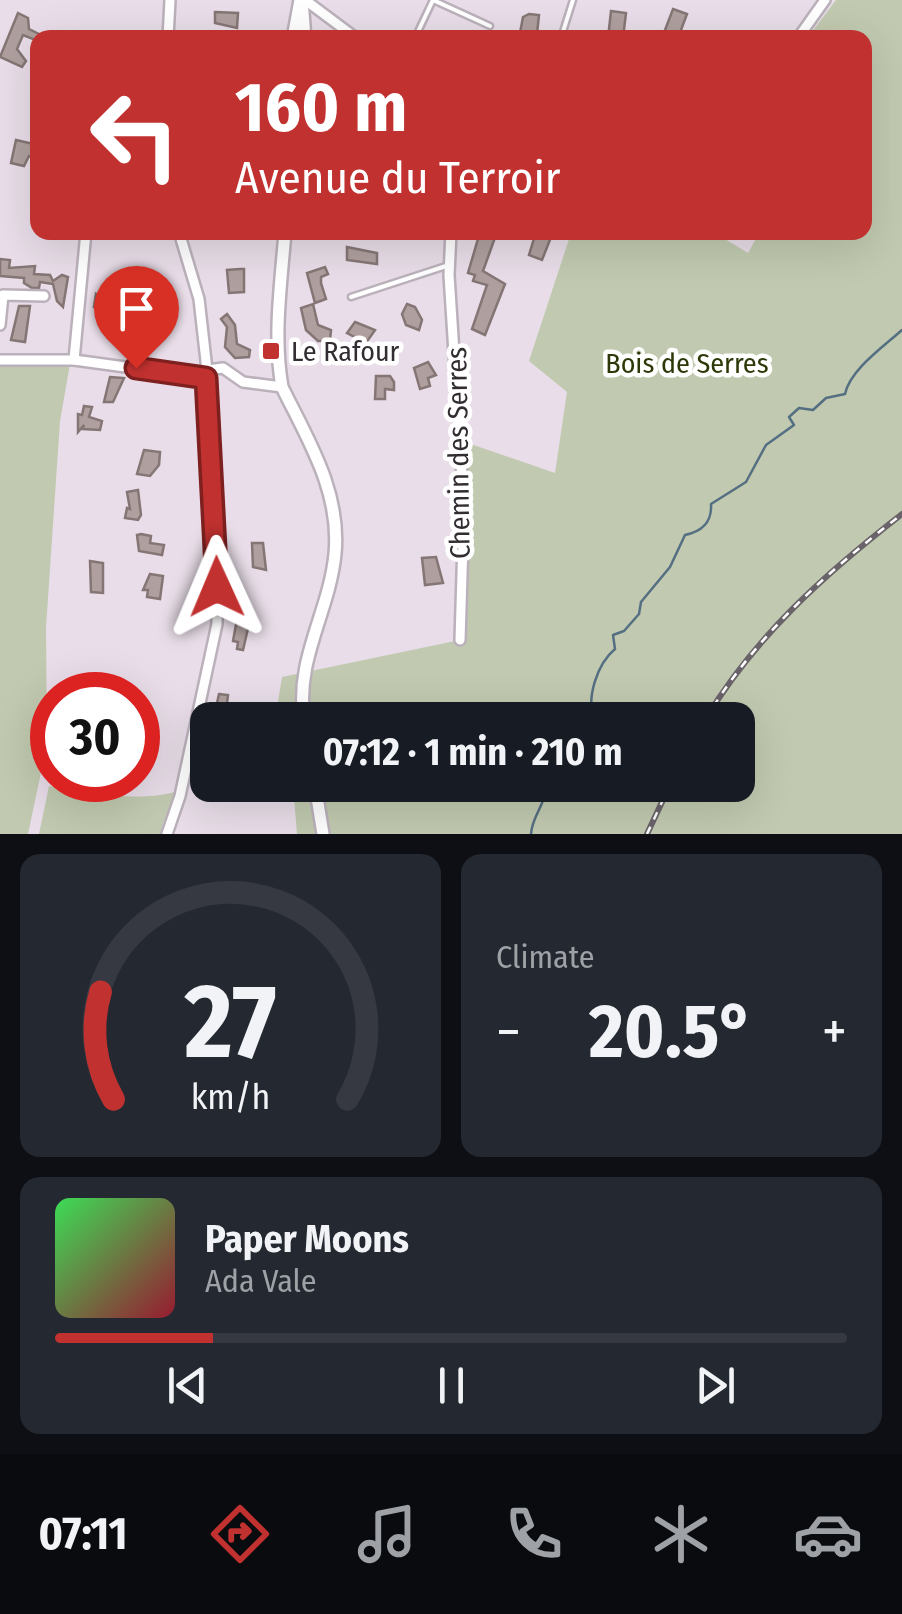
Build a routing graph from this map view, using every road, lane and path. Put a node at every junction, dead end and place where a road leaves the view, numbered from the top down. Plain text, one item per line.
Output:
1 (170, 0) edge
2 (302, 0) edge
3 (433, 0) edge
4 (573, 0) edge
5 (825, 0) edge
6 (490, 26) dead end
7 (168, 30) edge
8 (300, 30) edge
9 (345, 30) edge
10 (419, 30) edge
11 (564, 30) edge
12 (804, 30) edge
13 (85, 240) edge
14 (181, 240) edge
15 (284, 240) edge
16 (451, 240) edge
17 (449, 266) junction
18 (44, 296) dead end
19 (351, 297) dead end
20 (0, 325) edge
21 (0, 360) edge
22 (74, 360) junction
23 (206, 374) junction
24 (282, 387) junction
25 (460, 640) dead end
26 (304, 702) edge
27 (318, 802) edge
28 (167, 834) edge
29 (323, 834) edge

1 - 7 street
2 - 8 main road
2 - 9 street
3 - 6 lane
3 - 10 lane
4 - 11 lane
5 - 12 street
13 - 22 street
14 - 23 street
15 - 24 main road
16 - 17 street, Chemin des Serres
17 - 19 lane
17 - 25 street, Chemin des Serres
18 - 20 street
21 - 22 street
22 - 23 street
23 - 24 street
23 - 28 street
24 - 26 main road
27 - 29 main road

